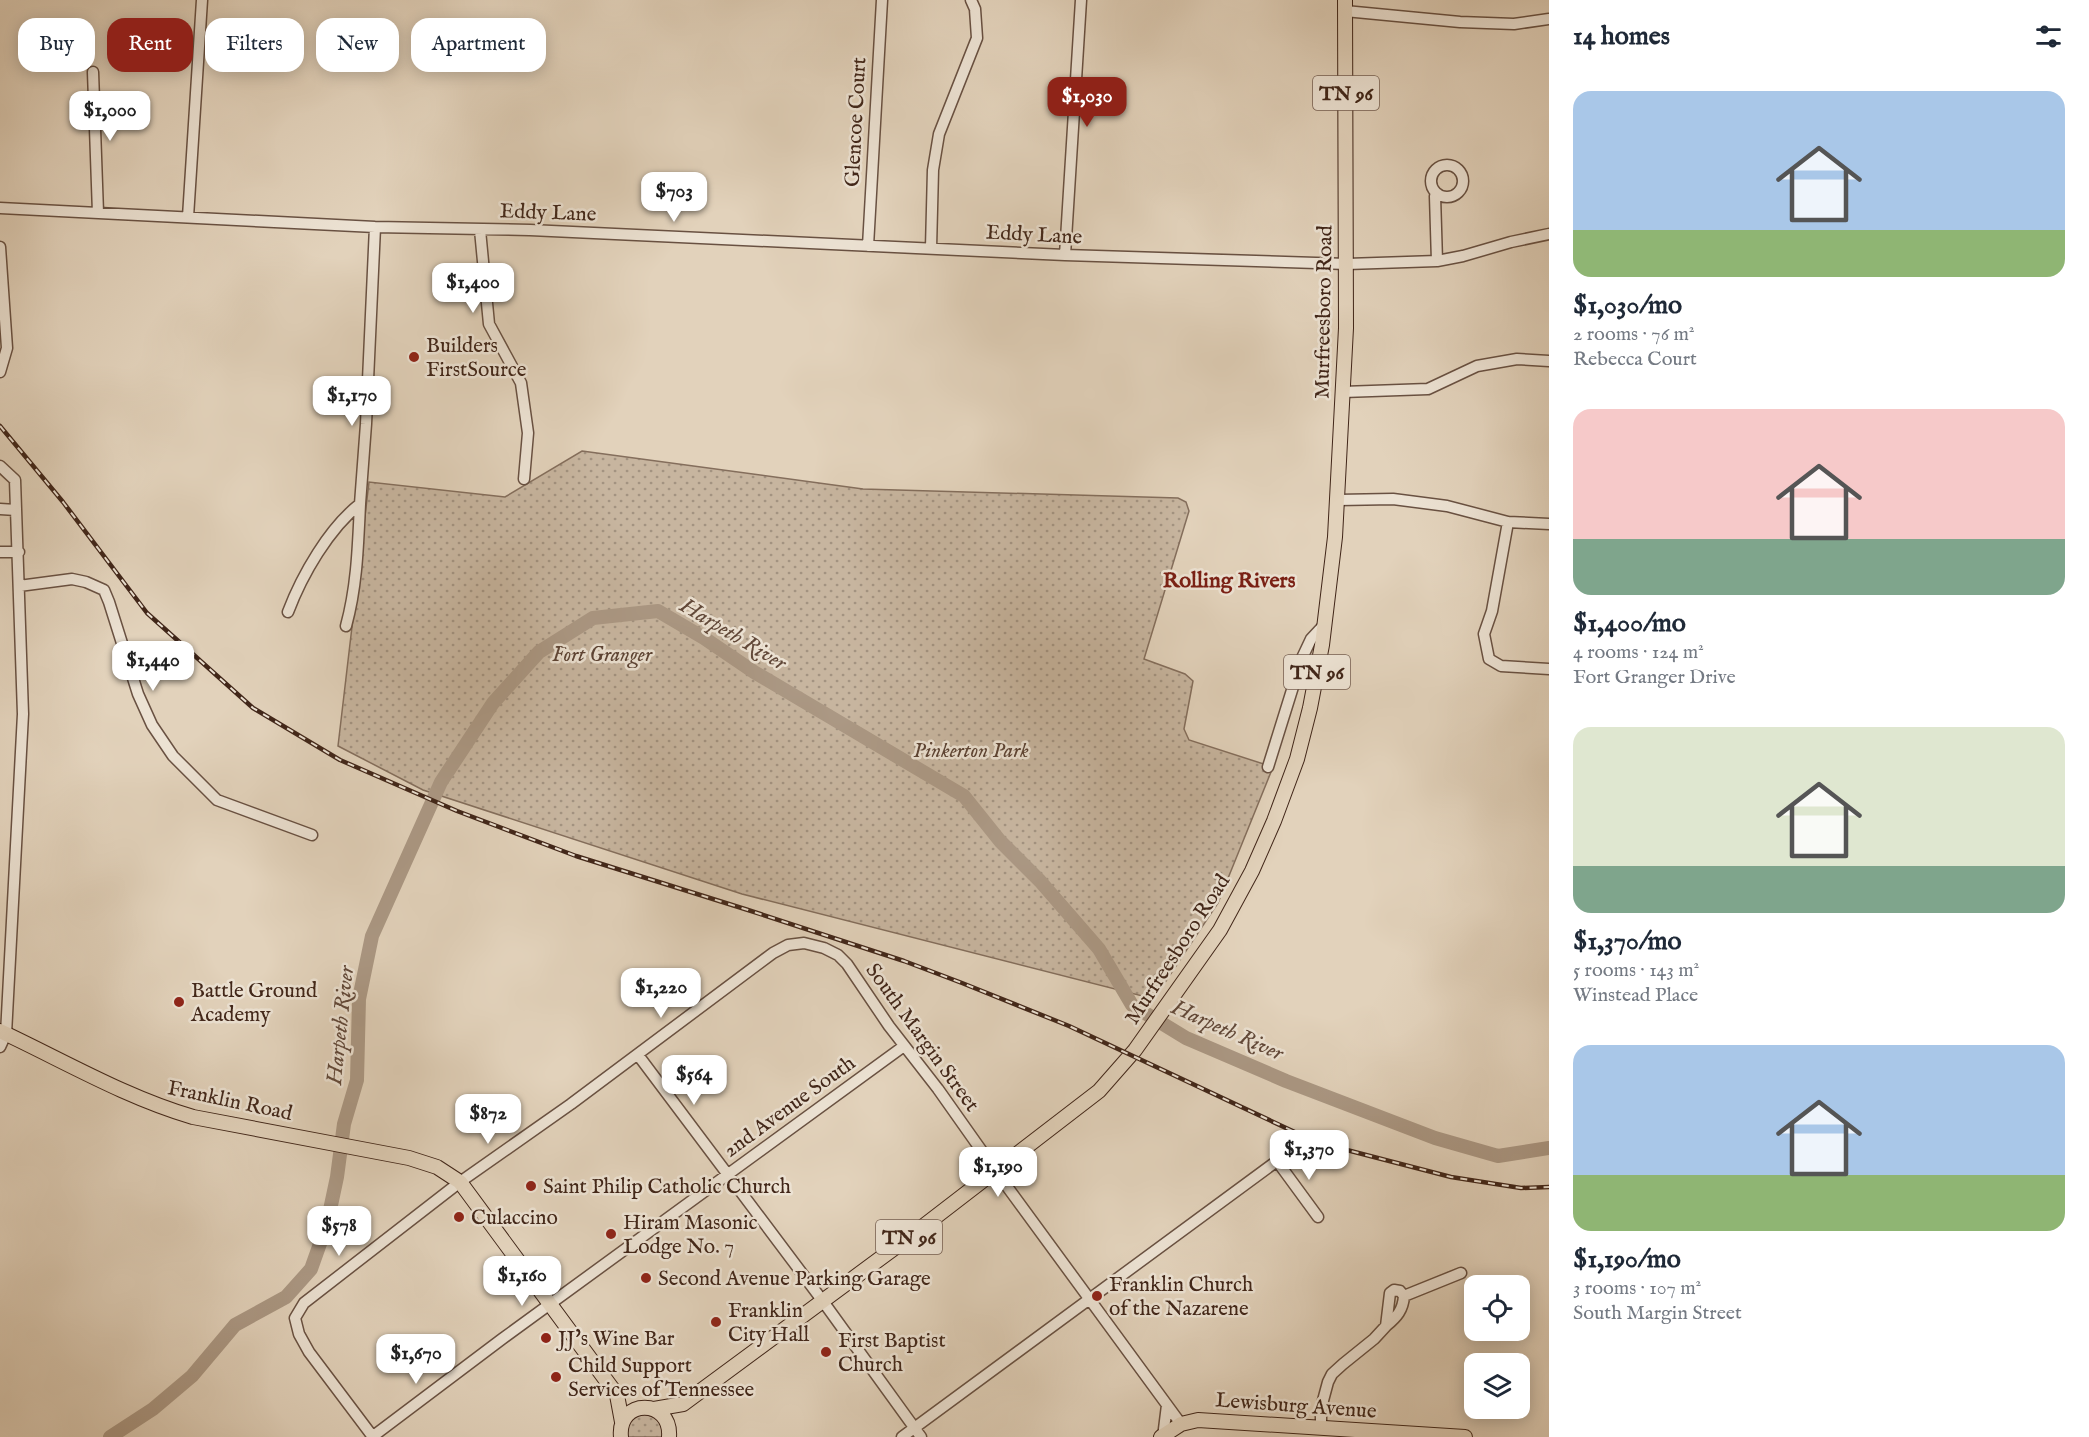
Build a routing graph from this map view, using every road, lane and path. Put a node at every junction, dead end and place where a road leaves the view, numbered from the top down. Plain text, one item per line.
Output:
1 (202, 0) edge
2 (882, 0) edge
3 (971, 0) edge
4 (1081, 0) edge
5 (1345, 6) edge
6 (1549, 19) edge
7 (93, 72) dead end
8 (1438, 194) dead end
9 (0, 208) edge
10 (99, 213) junction
11 (188, 217) junction
12 (375, 227) junction
13 (480, 230) junction
14 (1549, 234) edge
15 (868, 246) junction
16 (0, 247) edge
17 (930, 248) junction
18 (1065, 255) junction
19 (1437, 261) junction
20 (1347, 264) junction
21 (1549, 361) edge
22 (0, 372) edge
23 (1343, 392) junction
24 (0, 466) edge
25 (524, 479) dead end
26 (1338, 500) junction
27 (360, 504) junction
28 (0, 509) edge
29 (16, 510) junction
30 (1508, 522) junction
31 (1549, 524) edge
32 (0, 552) edge
33 (19, 552) junction
34 (19, 586) junction
35 (288, 612) dead end
36 (1325, 623) junction
37 (346, 626) dead end
38 (1549, 669) edge
39 (1268, 767) dead end
40 (312, 835) dead end
41 (3, 1032) edge
42 (904, 1046) junction
43 (0, 1047) edge
44 (638, 1055) junction
45 (996, 1171) junction
46 (728, 1175) junction
47 (460, 1182) junction
48 (1318, 1217) dead end
49 (1461, 1274) dead end
50 (1089, 1299) junction
51 (822, 1300) junction
52 (551, 1303) junction
53 (617, 1395) junction
54 (683, 1404) junction
55 (1167, 1405) junction
56 (647, 1409) junction
57 (1182, 1424) junction
58 (1321, 1428) junction
59 (918, 1432) edge
60 (621, 1433) edge
61 (1162, 1436) edge
62 (373, 1437) edge
63 (669, 1437) edge
64 (902, 1437) edge
65 (1465, 1437) edge

1 - 11 street
2 - 15 street, Glencoe Court
3 - 17 street
4 - 18 street
5 - 6 street
5 - 20 main road, Murfreesboro Road / TN 96
7 - 10 street
8 - 19 street
9 - 10 street, Eddy Lane
10 - 11 street, Eddy Lane
11 - 12 street, Eddy Lane
12 - 13 street, Eddy Lane
12 - 27 street
13 - 15 street, Eddy Lane
13 - 25 street
14 - 19 street, Eddy Lane
15 - 17 street, Eddy Lane
16 - 22 street
17 - 18 street, Eddy Lane
18 - 20 street, Eddy Lane
19 - 20 street, Eddy Lane
20 - 23 main road, Murfreesboro Road / TN 96
21 - 23 street
23 - 26 main road, Murfreesboro Road / TN 96
24 - 29 street
26 - 30 street
26 - 36 main road, Murfreesboro Road / TN 96
27 - 35 street
27 - 37 street
28 - 29 street
29 - 33 street
30 - 31 street
30 - 38 street
32 - 33 street
33 - 34 street
34 - 40 street
34 - 41 street
36 - 39 street
36 - 45 main road, Murfreesboro Road / TN 96
41 - 43 street
41 - 47 main road, Franklin Road
42 - 44 street, South Margin Street
42 - 45 street, South Margin Street
42 - 46 street, 2nd Avenue South
44 - 46 street
44 - 47 street
45 - 50 street, South Margin Street
45 - 51 main road, TN 96
46 - 51 street
46 - 52 street, 2nd Avenue South
47 - 52 main road
47 - 62 street
48 - 50 street
49 - 58 street
50 - 55 street, South Margin Street
50 - 59 street
51 - 54 main road, TN 96
51 - 59 street
52 - 53 main road
52 - 62 street, 2nd Avenue South
53 - 56 main road
53 - 60 main road
54 - 56 main road, TN 96
54 - 63 main road
55 - 57 street, South Margin Street
55 - 61 street
56 - 60 main road, TN 96
56 - 63 main road
57 - 58 main road, Lewisburg Avenue
57 - 61 main road, Lewisburg Avenue
58 - 65 main road, Lewisburg Avenue
59 - 64 street

